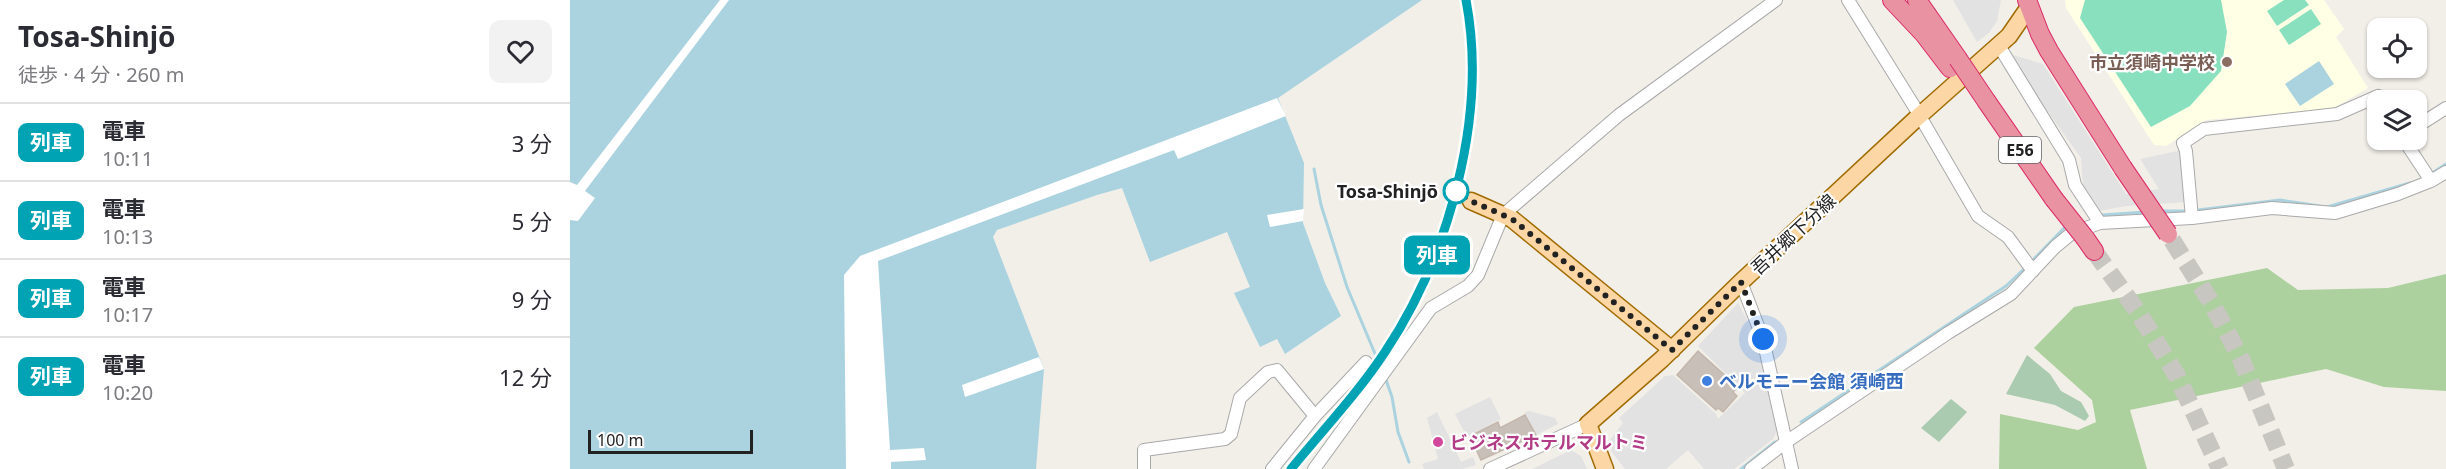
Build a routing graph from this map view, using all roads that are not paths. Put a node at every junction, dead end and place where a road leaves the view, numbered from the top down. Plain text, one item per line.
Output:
1 (1776, 0) edge
2 (1848, 0) edge
3 (1892, 0) edge
4 (1917, 0) edge
5 (2030, 2) edge
6 (1999, 46) junction
7 (1954, 63) junction
8 (2367, 101) edge
9 (2446, 108) edge
10 (1919, 116) junction
11 (2427, 120) edge
12 (2411, 150) edge
13 (2446, 171) edge
14 (2431, 181) junction
15 (1471, 201) dead end
16 (1503, 214) junction
17 (2193, 218) junction
18 (2100, 223) junction
19 (2170, 237) tunnel mouth
20 (2090, 245) tunnel mouth
21 (2033, 271) junction
22 (1741, 282) junction
23 (1672, 350) junction
24 (1366, 362) dead end
25 (1362, 384) junction
26 (1315, 416) junction
27 (1588, 424) junction
28 (1786, 442) junction
29 (1144, 469) edge
30 (1272, 469) edge
31 (1314, 469) edge
32 (1490, 469) edge
33 (1605, 469) edge
34 (1751, 469) edge
35 (1792, 469) edge

1 - 16 street
2 - 10 street
3 - 7 highway
4 - 7 highway
5 - 6 main road, 吾井郷下分線
5 - 19 highway, bridge
6 - 10 main road, 吾井郷下分線
6 - 18 street
7 - 20 highway, E56, bridge
8 - 17 street
9 - 11 street
10 - 21 street
10 - 22 main road, 吾井郷下分線
12 - 14 street
13 - 14 street
14 - 17 street
15 - 16 main road
16 - 23 main road
16 - 25 street
17 - 18 street
18 - 21 street
21 - 28 street
22 - 23 main road, 吾井郷下分線
22 - 28 street
23 - 27 main road, 吾井郷下分線
24 - 25 street
25 - 26 street
25 - 31 street
26 - 29 street
26 - 30 street
27 - 32 street
27 - 33 main road
28 - 34 street
28 - 35 street

